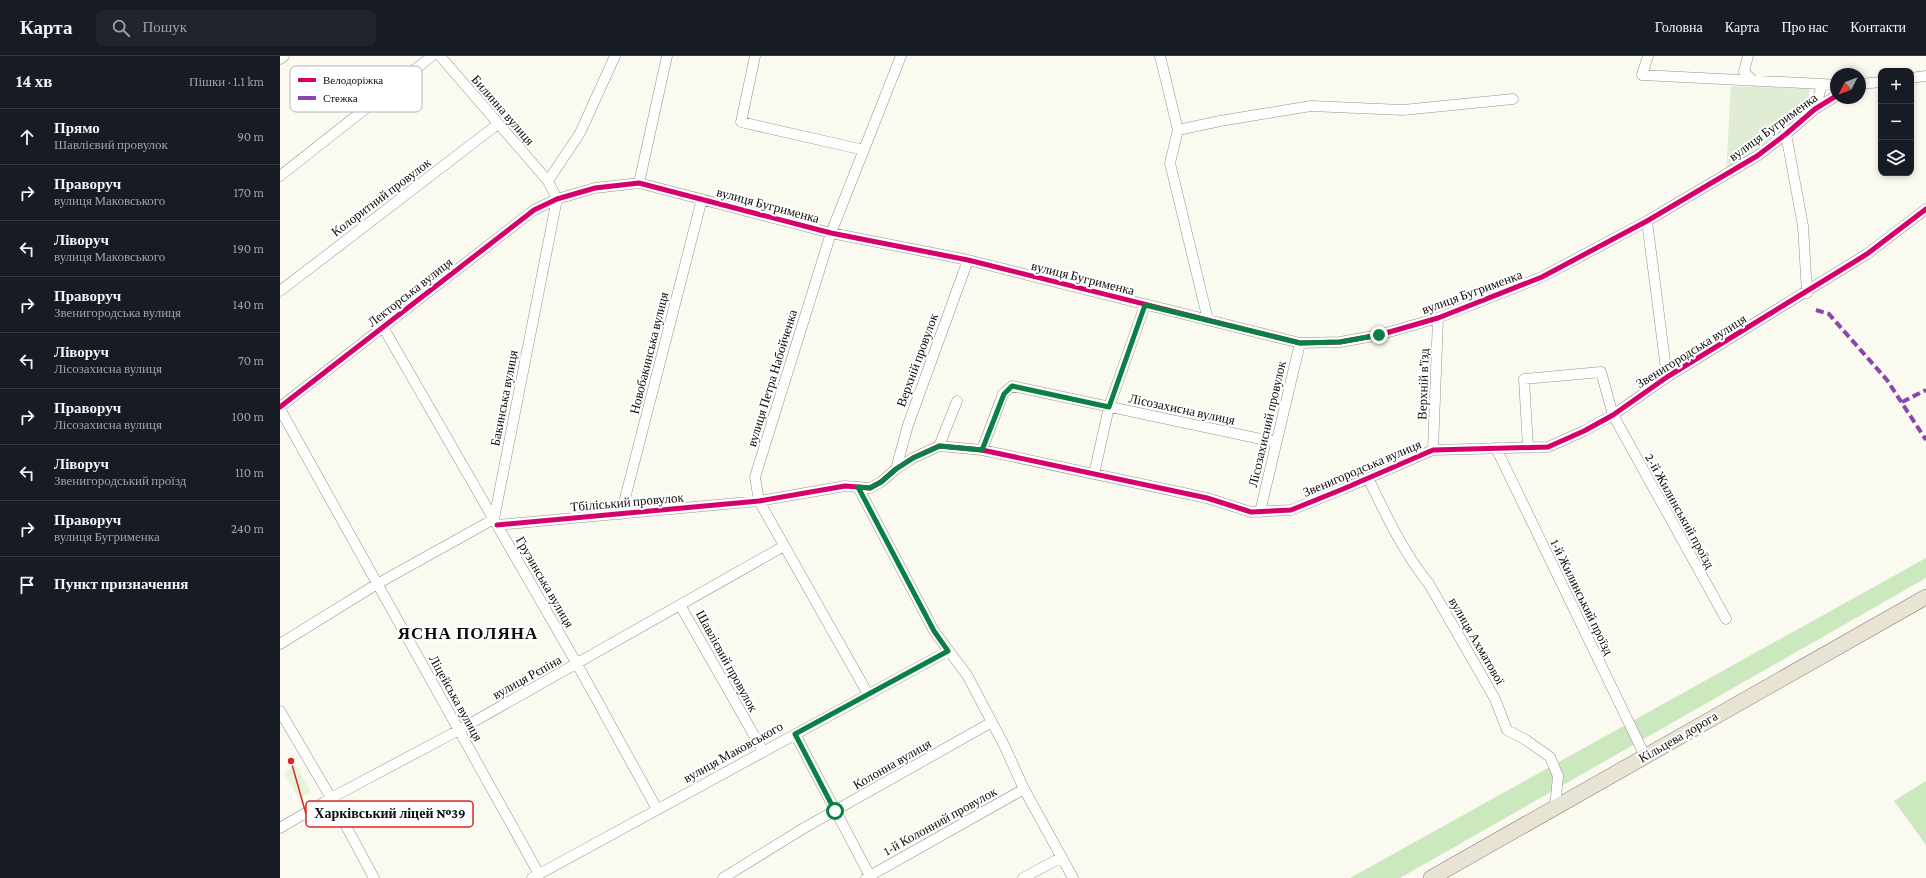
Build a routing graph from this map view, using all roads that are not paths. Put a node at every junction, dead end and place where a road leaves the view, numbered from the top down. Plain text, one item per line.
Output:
1 (284, 56) edge
2 (432, 56) edge
3 (440, 56) edge
4 (615, 56) edge
5 (667, 56) edge
6 (755, 56) edge
7 (901, 56) edge
8 (1160, 56) edge
9 (1648, 56) edge
10 (1748, 56) edge
11 (280, 59) edge
12 (419, 66) edge
13 (1926, 76) edge
14 (1914, 78) edge
15 (1753, 81) junction
16 (1878, 82) edge
17 (1866, 83) edge
18 (1822, 84) junction
19 (1830, 85) edge
20 (1513, 99) dead end
21 (1830, 100) edge
22 (1815, 109) junction
23 (361, 112) edge
24 (498, 124) junction
25 (1178, 130) junction
26 (1786, 134) junction
27 (864, 150) junction
28 (280, 176) edge
29 (548, 181) junction
30 (639, 183) junction
31 (557, 199) junction
32 (702, 199) junction
33 (1926, 209) edge
34 (1647, 221) junction
35 (831, 233) junction
36 (968, 260) junction
37 (280, 291) edge
38 (1807, 293) junction
39 (1145, 305) junction
40 (1438, 318) junction
41 (1208, 320) junction
42 (383, 327) junction
43 (1300, 343) junction
44 (1667, 377) junction
45 (957, 401) dead end
46 (1109, 407) junction
47 (280, 408) edge
48 (1613, 415) junction
49 (1275, 442) junction
50 (940, 446) junction
51 (1528, 447) junction
52 (1496, 448) junction
53 (982, 450) junction
54 (1433, 450) junction
55 (896, 469) junction
56 (1094, 474) junction
57 (1368, 478) junction
58 (858, 487) junction
59 (759, 501) junction
60 (1260, 512) junction
61 (621, 514) junction
62 (495, 522) junction
63 (784, 546) junction
64 (377, 584) junction
65 (1926, 596) edge
66 (680, 605) junction
67 (1726, 619) dead end
68 (280, 644) edge
69 (948, 651) junction
70 (577, 664) junction
71 (868, 694) junction
72 (280, 711) edge
73 (992, 722) junction
74 (459, 730) junction
75 (795, 734) junction
76 (763, 751) junction
77 (1645, 756) junction
78 (1024, 789) junction
79 (331, 798) junction
80 (1555, 808) junction
81 (657, 809) junction
82 (835, 811) junction
83 (280, 828) edge
84 (1062, 857) junction
85 (535, 876) edge
86 (869, 877) edge
87 (374, 878) edge
88 (723, 878) edge
89 (1023, 878) edge
90 (1073, 878) edge
91 (1431, 878) edge

1 - 11 street
2 - 12 street
3 - 24 street, Билинна вулиця
4 - 29 street
5 - 30 street
6 - 27 street
7 - 27 street, вулиця Петра Набойченка
8 - 25 street
9 - 15 street
10 - 15 street
13 - 14 street
15 - 18 street
16 - 17 street
18 - 19 street
18 - 22 street
20 - 25 street
21 - 22 street, вулиця Бугрименка
22 - 26 street, вулиця Бугрименка
23 - 28 street
24 - 29 street, Билинна вулиця
24 - 37 street, Колоритний провулок
25 - 41 street
26 - 34 street, вулиця Бугрименка
26 - 38 street
27 - 35 street, вулиця Петра Набойченка
29 - 31 street
30 - 31 street, вулиця Бугрименка
30 - 32 street, вулиця Бугрименка
31 - 42 street, Лекторська вулиця
31 - 62 street, Бакинська вулиця
32 - 35 street, вулиця Бугрименка
32 - 61 street, Новобакинська вулиця
33 - 38 street, Звенигородська вулиця
34 - 40 street, вулиця Бугрименка
34 - 44 street
35 - 36 street, вулиця Бугрименка
35 - 59 street, вулиця Петра Набойченка
36 - 39 street, вулиця Бугрименка
36 - 55 street, Верхній провулок
38 - 44 street, Звенигородська вулиця
39 - 41 street, вулиця Бугрименка
39 - 46 street
40 - 43 street, вулиця Бугрименка
40 - 54 street, Верхній в'їзд
41 - 43 street, вулиця Бугрименка
42 - 47 street, Лекторська вулиця
42 - 62 street, Грузинська вулиця
43 - 49 street, Лісозахисний провулок
44 - 48 street, Звенигородська вулиця
45 - 50 street
46 - 49 street, Лісозахисна вулиця
46 - 53 street, Лісозахисна вулиця
46 - 56 street
47 - 64 street, Ліцейська вулиця
48 - 51 street, Звенигородська вулиця
48 - 51 street, 2-й Жилинський проїзд
48 - 67 street, 2-й Жилинський проїзд
49 - 60 street, Лісозахисний провулок
50 - 53 street, Звенигородська вулиця
50 - 55 street, Звенигородська вулиця
51 - 52 street, Звенигородська вулиця
52 - 54 street, Звенигородська вулиця
52 - 77 street, 1-й Жилинський проїзд
53 - 56 street, Звенигородська вулиця
54 - 57 street, Звенигородська вулиця
55 - 58 street, Звенигородська вулиця
56 - 60 street, Звенигородська вулиця
57 - 60 street, Звенигородська вулиця
57 - 80 street, вулиця Ахматової
58 - 59 street, Звенигородська вулиця
58 - 69 street
59 - 61 street, Тбіліський провулок
59 - 63 street, вулиця Петра Набойченка
61 - 62 street, Тбіліський провулок
62 - 64 street
62 - 70 street, Грузинська вулиця
63 - 66 street, вулиця Рєпіна
63 - 71 street, вулиця Петра Набойченка
64 - 68 street
64 - 74 street, Ліцейська вулиця
65 - 77 highway, Кільцева дорога
66 - 70 street, вулиця Рєпіна
66 - 76 street, Шавлієвий провулок
69 - 71 street, вулиця Маковського
69 - 73 street
70 - 74 street, вулиця Рєпіна
70 - 81 street, Грузинська вулиця
71 - 75 street, вулиця Маковського
72 - 79 street
73 - 78 street
73 - 82 street, Колонна вулиця
74 - 79 street, вулиця Рєпіна
74 - 85 street, Ліцейська вулиця
75 - 76 street, вулиця Маковського
75 - 82 street
76 - 81 street, вулиця Маковського
77 - 80 highway, Кільцева дорога
78 - 84 street
78 - 86 street, 1-й Колонний провулок
79 - 83 street, вулиця Рєпіна
79 - 87 street
80 - 91 highway, Кільцева дорога
81 - 85 street, вулиця Маковського
82 - 86 street
82 - 88 street, Колонна вулиця
84 - 89 street
84 - 90 street

